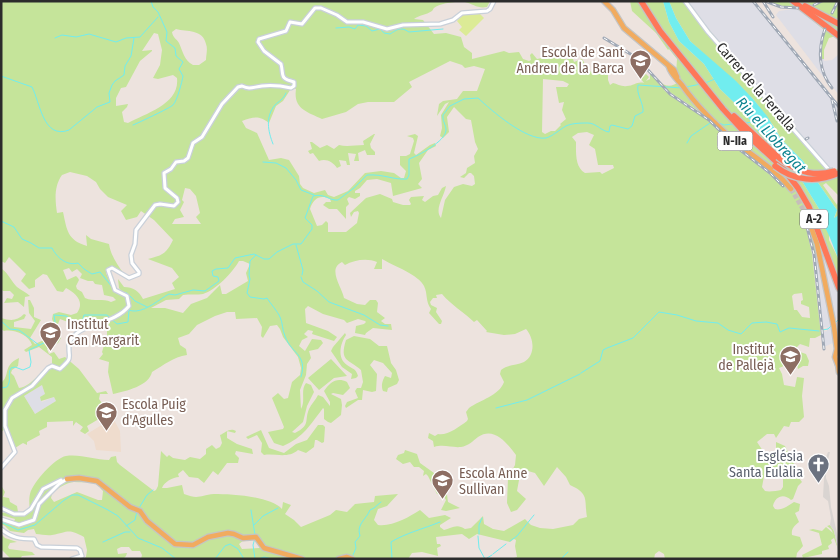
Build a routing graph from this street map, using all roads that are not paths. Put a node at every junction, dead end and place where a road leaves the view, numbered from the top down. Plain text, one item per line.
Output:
1 (494, 1) edge
2 (604, 1) edge
3 (642, 1) edge
4 (686, 1) edge
5 (793, 1) edge
6 (800, 3) edge
7 (839, 18) edge
8 (839, 25) edge
9 (836, 35) edge
10 (703, 83) junction
11 (738, 124) junction
12 (835, 173) edge
13 (791, 189) tunnel mouth
14 (807, 216) tunnel mouth
15 (839, 281) edge
16 (839, 288) edge
17 (838, 356) edge
18 (838, 365) edge
19 (839, 372) edge
20 (1, 468) edge
21 (67, 479) junction
22 (1, 508) edge
23 (1, 519) edge
24 (1, 528) edge
25 (72, 559) edge
26 (302, 559) edge
27 (338, 559) edge
28 (352, 559) edge

1 - 20 street
2 - 13 main road, N-IIa
3 - 10 highway, A-2
4 - 12 street, Carrer de la Ferralla
5 - 6 highway
6 - 7 highway
6 - 8 highway
6 - 9 highway
10 - 11 highway, A-2
10 - 11 highway, A-2
11 - 12 highway, bridge
11 - 12 highway, bridge
11 - 15 highway, A-2
11 - 16 highway, A-2
14 - 17 main road
17 - 18 main road
18 - 19 main road
21 - 22 street
21 - 23 street
21 - 26 main road
24 - 25 street
27 - 28 main road

